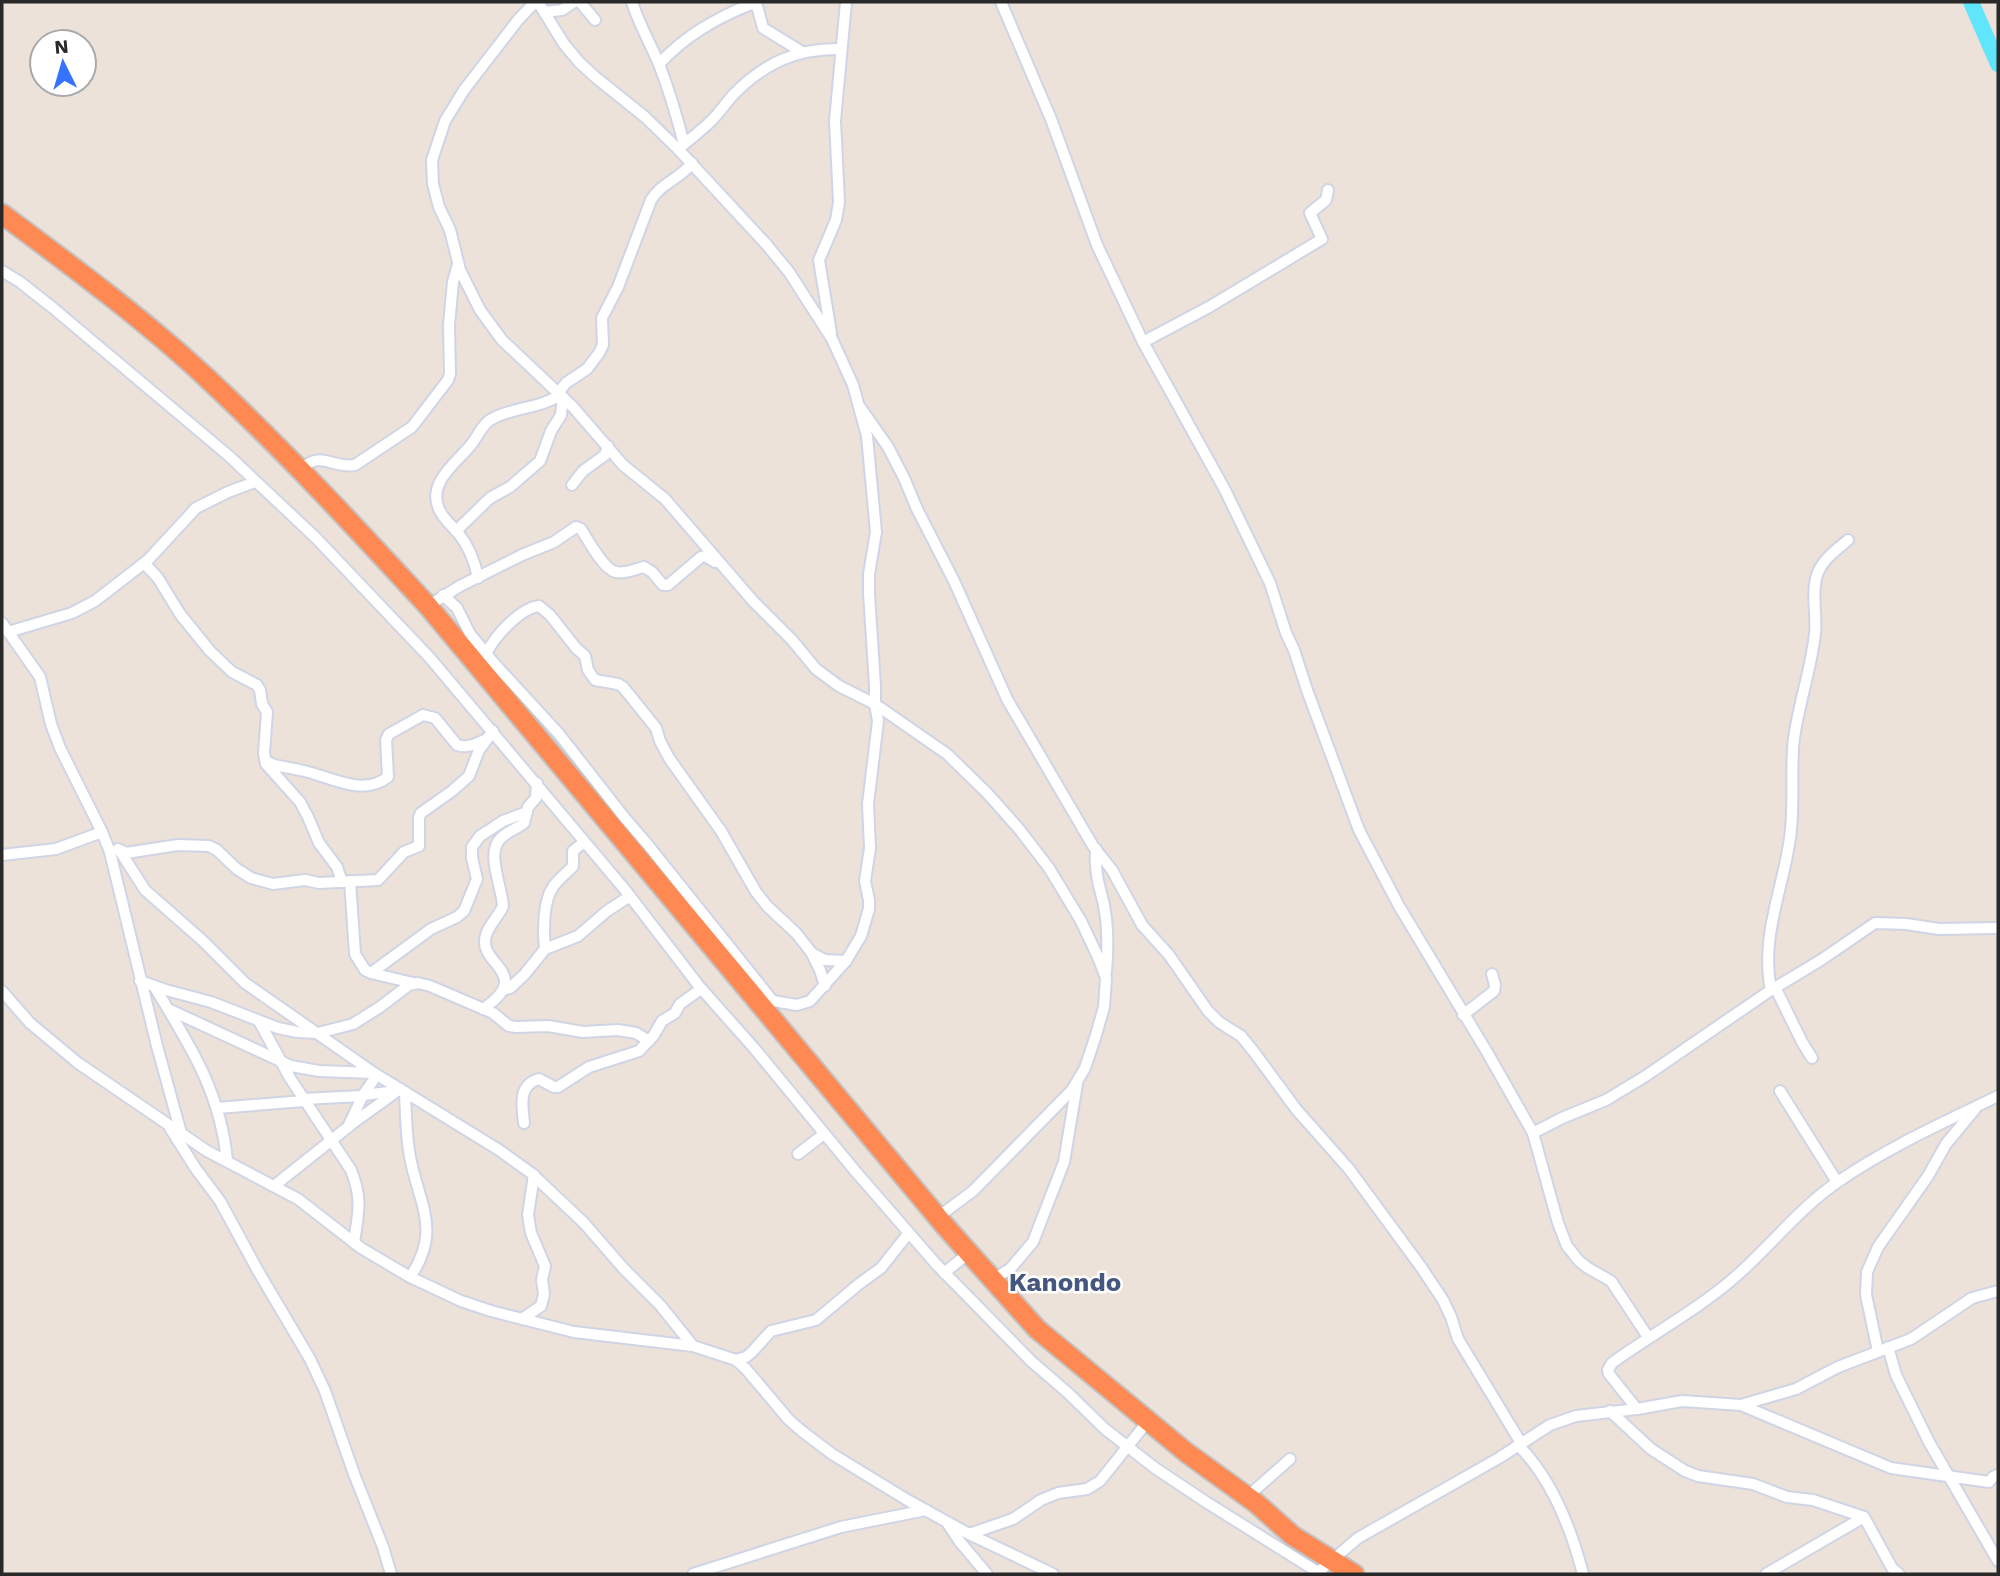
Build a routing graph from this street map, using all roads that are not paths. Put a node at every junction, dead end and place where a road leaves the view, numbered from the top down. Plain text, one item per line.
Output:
1 (574, 2) edge
2 (579, 2) edge
3 (632, 2) edge
4 (846, 2) edge
5 (1001, 2) edge
6 (539, 5) edge
7 (595, 20) dead end
8 (680, 43) junction
9 (841, 49) junction
10 (653, 51) junction
11 (802, 52) junction
12 (659, 64) junction
13 (681, 147) junction
14 (692, 163) junction
15 (1328, 190) dead end
16 (2, 214) edge
17 (458, 263) junction
18 (2, 271) edge
19 (832, 339) junction
20 (1143, 342) junction
21 (560, 395) junction
22 (860, 407) junction
23 (608, 446) junction
24 (299, 470) junction
25 (255, 482) junction
26 (572, 485) dead end
27 (456, 531) junction
28 (1847, 540) dead end
29 (144, 563) junction
30 (723, 567) junction
31 (478, 578) junction
32 (435, 601) junction
33 (5, 627) edge
34 (486, 654) junction
35 (874, 704) junction
36 (490, 735) junction
37 (265, 761) junction
38 (537, 783) junction
39 (527, 812) junction
40 (103, 836) junction
41 (584, 842) junction
42 (1096, 849) junction
43 (120, 851) junction
44 (2, 855) edge
45 (346, 882) junction
46 (630, 897) junction
47 (1998, 928) edge
48 (545, 948) junction
49 (811, 953) junction
50 (846, 961) junction
51 (371, 973) junction
52 (1492, 974) dead end
53 (1106, 978) junction
54 (141, 981) junction
55 (413, 983) junction
56 (154, 986) junction
57 (825, 986) junction
58 (1773, 988) junction
59 (701, 989) junction
60 (503, 990) junction
61 (2, 991) edge
62 (763, 999) junction
63 (168, 1009) junction
64 (483, 1009) junction
65 (1463, 1015) junction
66 (259, 1021) junction
67 (318, 1033) junction
68 (649, 1041) junction
69 (1812, 1058) dead end
70 (279, 1059) junction
71 (375, 1074) junction
72 (1078, 1082) junction
73 (401, 1091) junction
74 (1780, 1091) dead end
75 (362, 1096) junction
76 (1998, 1097) edge
77 (304, 1100) junction
78 (1977, 1107) junction
79 (217, 1108) junction
80 (167, 1122) junction
81 (524, 1123) dead end
82 (348, 1127) junction
83 (181, 1133) junction
84 (824, 1133) junction
85 (1532, 1133) junction
86 (332, 1139) junction
87 (798, 1154) dead end
88 (227, 1161) junction
89 (534, 1175) junction
90 (1837, 1182) junction
91 (274, 1186) junction
92 (937, 1217) junction
93 (908, 1234) junction
94 (355, 1243) junction
95 (969, 1253) junction
96 (944, 1273) junction
97 (410, 1277) junction
98 (992, 1280) junction
99 (1998, 1291) edge
100 (522, 1319) junction
101 (1648, 1337) junction
102 (693, 1346) junction
103 (1883, 1349) junction
104 (736, 1360) junction
105 (1741, 1405) junction
106 (1637, 1409) junction
107 (1610, 1411) junction
108 (1147, 1421) junction
109 (1519, 1444) junction
110 (1127, 1446) junction
111 (1290, 1459) dead end
112 (1950, 1476) junction
113 (1995, 1481) edge
114 (1247, 1496) junction
115 (926, 1510) junction
116 (1864, 1517) junction
117 (946, 1521) junction
118 (969, 1534) junction
119 (1998, 1561) edge
120 (1322, 1570) edge
121 (391, 1574) edge
122 (693, 1574) edge
123 (987, 1574) edge
124 (1053, 1574) edge
125 (1354, 1574) edge
126 (1583, 1574) edge
127 (1766, 1574) edge
128 (1899, 1574) edge

1 - 6 street
2 - 7 street
3 - 10 street
4 - 9 street
5 - 20 street
6 - 13 street
6 - 17 street
8 - 10 street
8 - 11 street
8 - 12 street
9 - 11 street
9 - 19 street
10 - 12 street
11 - 13 street
12 - 13 street
13 - 14 street
14 - 19 street
14 - 21 street
15 - 20 street
16 - 24 highway
17 - 21 street
17 - 24 street
18 - 25 street
19 - 22 street
20 - 65 street
21 - 23 street
21 - 27 street
21 - 27 street
22 - 35 street
22 - 42 street
23 - 26 street
23 - 30 street
24 - 32 highway
25 - 29 street
25 - 36 street
27 - 31 street
28 - 58 street
29 - 33 street
29 - 37 street
30 - 31 street
30 - 35 street
31 - 32 street
32 - 34 street
32 - 62 highway
33 - 40 street
34 - 49 street
34 - 62 street
35 - 50 street
35 - 53 street
36 - 37 street
36 - 38 street
36 - 45 street
37 - 45 street
38 - 39 street
38 - 41 street
39 - 51 street
39 - 60 street
40 - 43 street
40 - 44 street
40 - 54 street
41 - 46 street
41 - 48 street
42 - 53 street
42 - 109 street
43 - 45 street
43 - 67 street
45 - 51 street
46 - 48 street
46 - 59 street
47 - 58 street
48 - 60 street
49 - 50 street
49 - 57 street
50 - 57 street
51 - 55 street
52 - 65 street
53 - 72 street
54 - 56 street
54 - 83 street
55 - 64 street
55 - 67 street
56 - 63 street
56 - 66 street
57 - 62 street
58 - 69 street
58 - 85 street
59 - 68 street
59 - 84 street
60 - 64 street
61 - 80 street
62 - 92 highway
63 - 70 street
63 - 79 street
64 - 68 street
65 - 85 street
66 - 67 street
66 - 70 street
67 - 71 street
68 - 81 street
70 - 71 street
70 - 77 street
71 - 73 street
71 - 75 street
72 - 92 street
72 - 98 street
73 - 75 street
73 - 82 street
73 - 89 street
73 - 97 street
74 - 90 street
75 - 77 street
75 - 82 street
76 - 78 street
77 - 79 street
77 - 86 street
78 - 90 street
78 - 103 street
79 - 88 street
80 - 83 street
80 - 121 street
82 - 86 street
83 - 88 street
84 - 87 street
84 - 93 street
85 - 101 street
86 - 91 street
86 - 94 street
88 - 91 street
89 - 100 street
89 - 102 street
90 - 101 street
91 - 94 street
92 - 95 highway
93 - 96 street
93 - 104 street
94 - 97 street
95 - 96 street
95 - 98 highway
96 - 110 street
97 - 100 street
98 - 108 highway
99 - 103 street
100 - 102 street
101 - 106 street
102 - 104 street
103 - 105 street
103 - 112 street
104 - 115 street
105 - 106 street
105 - 112 street
106 - 107 street
107 - 109 street
107 - 116 street
108 - 110 street
108 - 114 highway
109 - 120 street
109 - 126 street
110 - 118 street
110 - 120 street
111 - 114 street
112 - 113 street
112 - 119 street
114 - 120 highway
115 - 117 street
115 - 122 street
116 - 127 street
116 - 128 street
117 - 118 street
117 - 123 street
118 - 124 street
120 - 125 highway

